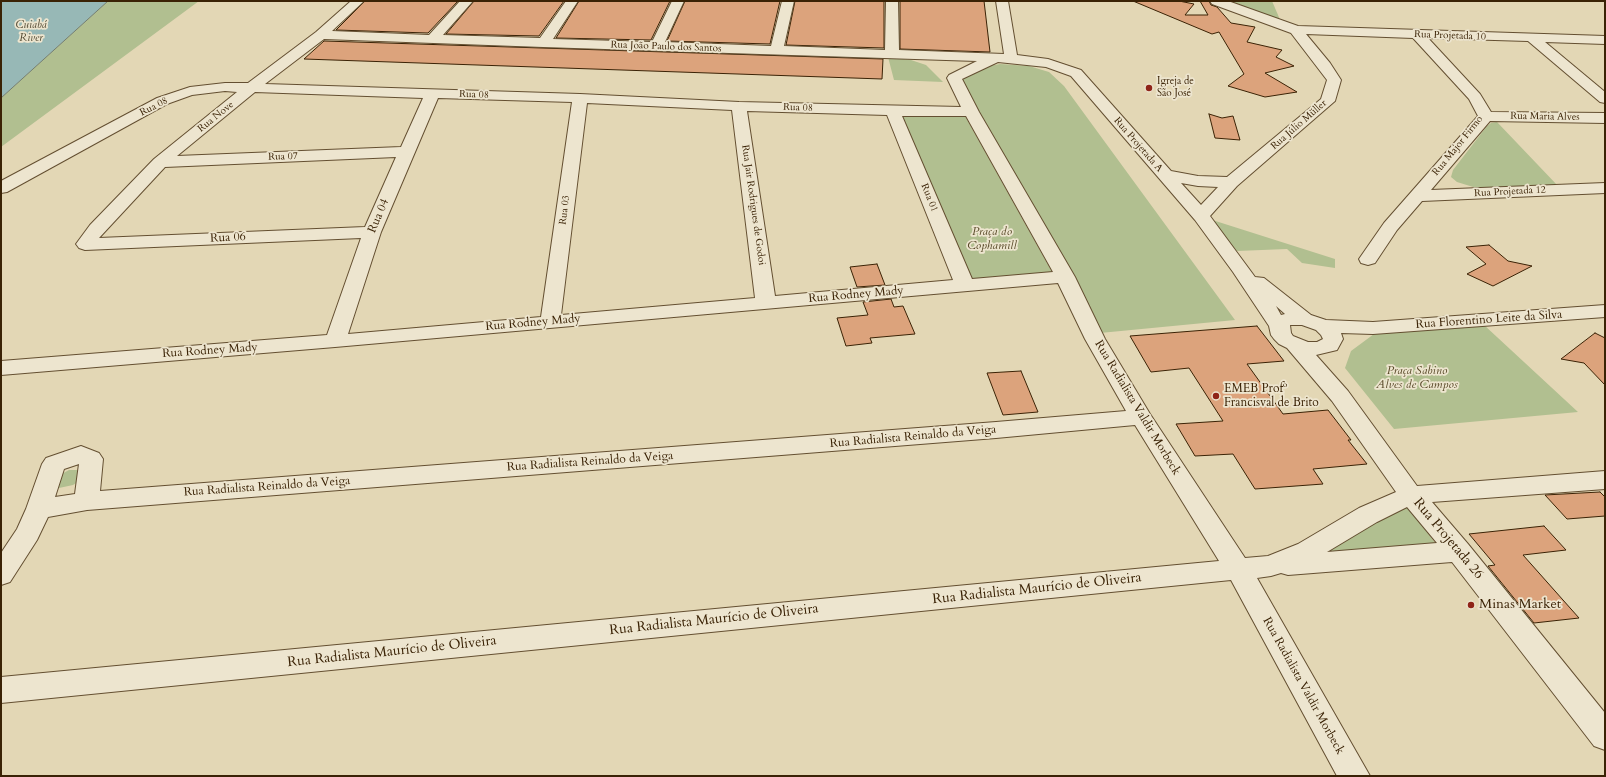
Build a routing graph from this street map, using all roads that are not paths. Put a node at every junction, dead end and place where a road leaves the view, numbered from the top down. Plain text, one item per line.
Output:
1 (358, 1) edge
2 (467, 1) edge
3 (572, 1) edge
4 (678, 1) edge
5 (788, 1) edge
6 (892, 1) edge
7 (1002, 1) edge
8 (1216, 1) edge
9 (1296, 30) junction
10 (321, 35) junction
11 (1418, 35) junction
12 (1532, 38) junction
13 (432, 39) junction
14 (1605, 40) edge
15 (543, 43) junction
16 (657, 46) junction
17 (777, 50) junction
18 (897, 54) junction
19 (1006, 58) junction
20 (954, 78) junction
21 (251, 88) junction
22 (432, 94) junction
23 (580, 98) junction
24 (1605, 100) edge
25 (739, 106) junction
26 (893, 111) junction
27 (971, 112) junction
28 (1486, 116) junction
29 (1605, 118) edge
30 (407, 152) junction
31 (160, 162) junction
32 (1164, 175) junction
33 (1231, 182) junction
34 (1, 188) edge
35 (1605, 188) edge
36 (1416, 196) junction
37 (1201, 216) junction
38 (372, 232) junction
39 (85, 244) joint
40 (1368, 259) dead end
41 (1241, 270) junction
42 (1065, 277) junction
43 (965, 285) junction
44 (766, 303) junction
45 (1605, 311) edge
46 (550, 322) junction
47 (1279, 326) junction
48 (1323, 332) junction
49 (335, 341) junction
50 (1295, 345) junction
51 (1, 368) edge
52 (1340, 396) junction
53 (1141, 417) junction
54 (1604, 480) edge
55 (1411, 495) junction
56 (87, 501) junction
57 (39, 509) junction
58 (1459, 551) junction
59 (1271, 566) junction
60 (1238, 569) junction
61 (1, 575) edge
62 (1, 690) edge
63 (1605, 736) edge
64 (1354, 776) edge

1 - 10 street, Rua Nove
2 - 13 street
3 - 15 street
4 - 16 street
5 - 17 street
6 - 18 street
7 - 19 street
8 - 9 street
9 - 11 street, Rua Projetada 10
9 - 33 street, Rua Júlio Müller
10 - 13 street, Rua João Paulo dos Santos
10 - 21 street, Rua Nove
11 - 12 street, Rua Projetada 10
11 - 28 street, Rua Major Firmo
12 - 14 street, Rua Projetada 10
12 - 24 street
13 - 15 street, Rua João Paulo dos Santos
15 - 16 street, Rua João Paulo dos Santos
16 - 17 street, Rua João Paulo dos Santos
17 - 18 street, Rua João Paulo dos Santos
18 - 19 street, Rua João Paulo dos Santos
18 - 20 street
19 - 20 street
19 - 32 street, Rua Projetada A
20 - 27 street, Rua Radialista Valdir Morbeck
21 - 22 street, Rua 08
21 - 31 street, Rua Nove
21 - 34 street, Rua 08
22 - 23 street, Rua 08
22 - 30 street, Rua 04
23 - 25 street, Rua 08
23 - 46 street, Rua 03
25 - 26 street, Rua 08
25 - 44 street, Rua Jair Rodrigues de Godoi
26 - 27 street, Rua 08
26 - 43 street, Rua 01
27 - 42 street, Rua Radialista Valdir Morbeck
28 - 29 street, Rua Maria Alves
28 - 36 street, Rua Major Firmo
30 - 31 street, Rua 07
30 - 38 street, Rua 04
31 - 39 street, Rua Nove
32 - 33 street
32 - 37 street, Rua Projetada A
33 - 37 street, Rua Júlio Müller
35 - 36 street, Rua Projetada 12
36 - 40 street, Rua Major Firmo
37 - 41 street, Rua Projetada A
38 - 39 street, Rua 06
38 - 49 street, Rua 04
41 - 47 street, Rua Projetada A
41 - 48 street, Rua Projetada A
42 - 43 street, Rua Rodney Mady
42 - 53 street, Rua Radialista Valdir Morbeck
43 - 44 street, Rua Rodney Mady
44 - 46 street, Rua Rodney Mady
45 - 48 street, Rua Florentino Leite da Silva
46 - 49 street, Rua Rodney Mady
47 - 48 street
47 - 50 street, Rua Projetada A
48 - 50 street
48 - 52 street, Rua Projetada 26
49 - 51 street, Rua Rodney Mady
50 - 52 street, Rua Projetada 26
52 - 55 street, Rua Projetada 26
53 - 56 street, Rua Radialista Reinaldo da Veiga
53 - 60 street, Rua Radialista Valdir Morbeck
54 - 55 street
55 - 58 street, Rua Projetada 26
55 - 59 street, Rua Radialista Maurício de Oliveira
56 - 57 street, Rua Radialista Reinaldo da Veiga
56 - 57 street
57 - 61 street
58 - 59 street
58 - 63 street, Rua Projetada 26
59 - 60 street, Rua Radialista Maurício de Oliveira
60 - 62 street, Rua Radialista Maurício de Oliveira
60 - 64 street, Rua Radialista Valdir Morbeck

